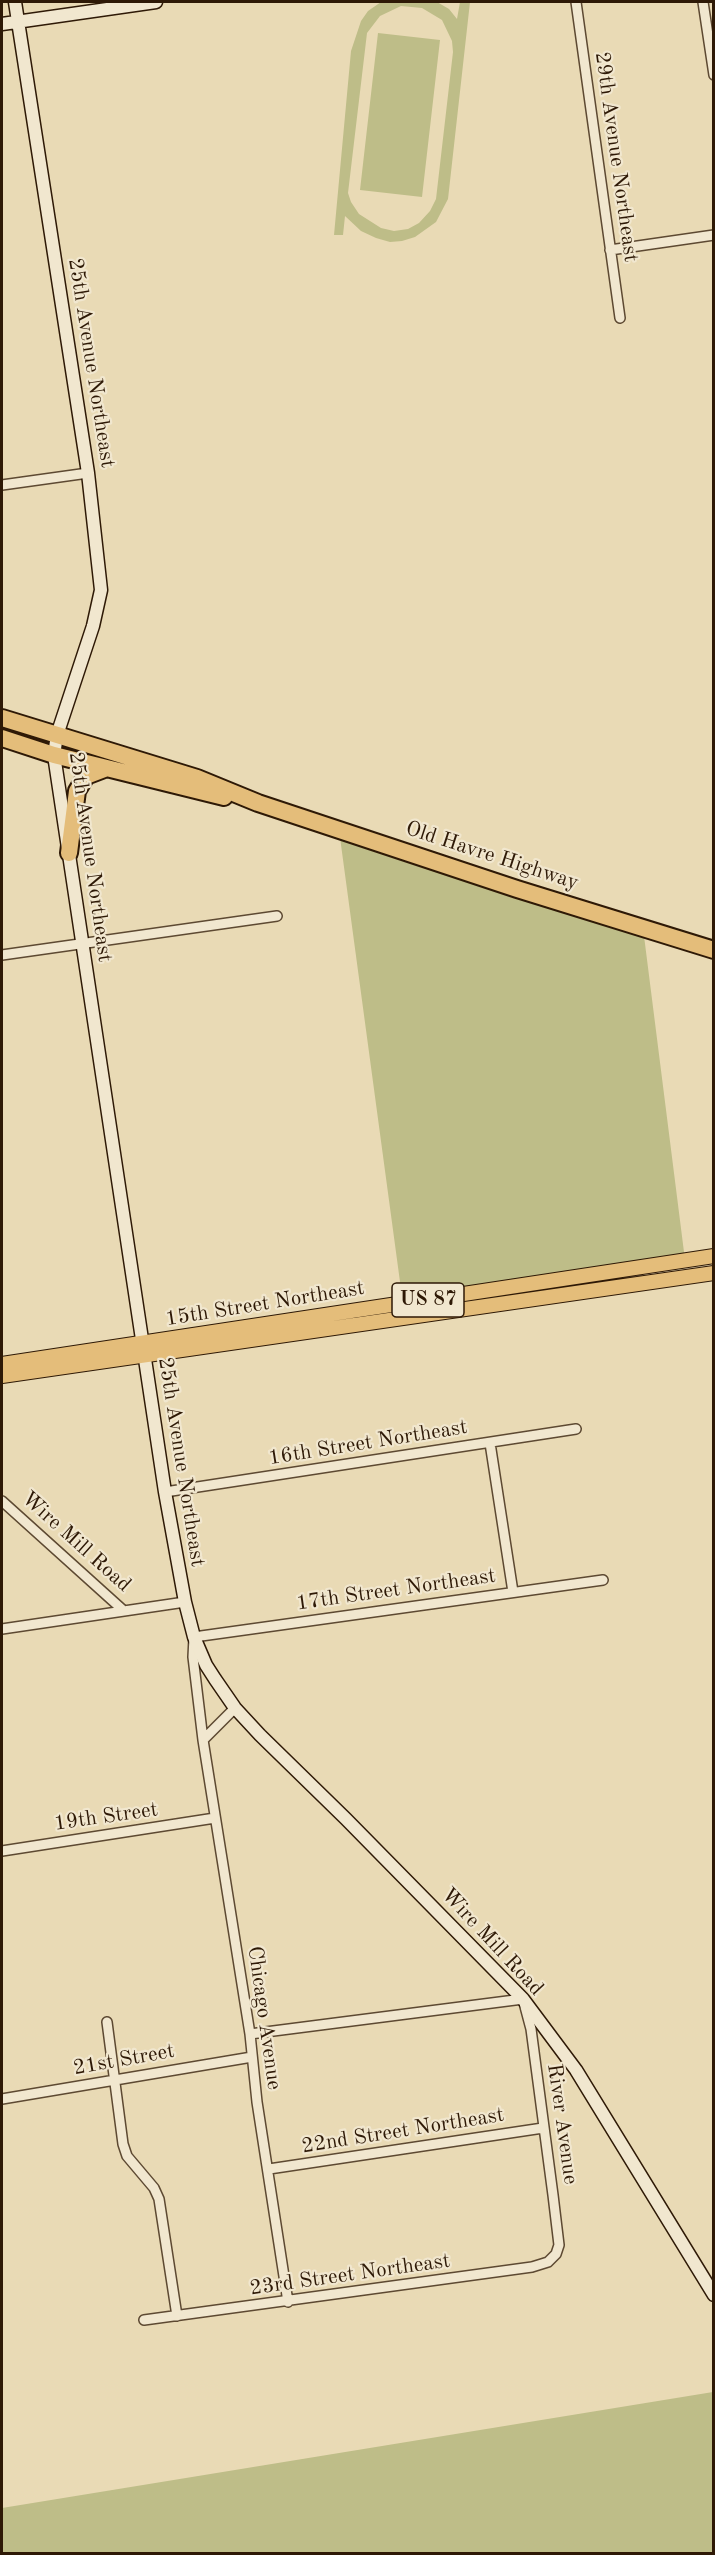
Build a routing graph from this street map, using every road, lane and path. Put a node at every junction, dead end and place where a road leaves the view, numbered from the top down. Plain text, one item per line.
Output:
1 (15, 2) edge
2 (156, 2) edge
3 (576, 2) edge
4 (703, 2) edge
5 (142, 3) edge
6 (18, 22) junction
7 (2, 24) edge
8 (714, 75) edge
9 (714, 235) edge
10 (610, 250) junction
11 (620, 318) dead end
12 (88, 473) junction
13 (2, 485) edge
14 (2, 718) edge
15 (57, 735) junction
16 (2, 738) edge
17 (54, 754) junction
18 (107, 768) junction
19 (258, 803) junction
20 (69, 853) junction
21 (278, 916) dead end
22 (82, 943) junction
23 (714, 950) edge
24 (2, 955) edge
25 (714, 1256) edge
26 (714, 1273) edge
27 (144, 1350) junction
28 (2, 1364) edge
29 (2, 1377) edge
30 (576, 1430) dead end
31 (490, 1443) junction
32 (165, 1492) junction
33 (2, 1502) edge
34 (603, 1580) dead end
35 (513, 1592) junction
36 (185, 1602) junction
37 (124, 1611) junction
38 (2, 1629) edge
39 (194, 1636) junction
40 (199, 1650) joint
41 (235, 1708) junction
42 (203, 1740) junction
43 (215, 1818) junction
44 (2, 1851) edge
45 (523, 1999) junction
46 (107, 2022) dead end
47 (250, 2034) junction
48 (252, 2057) junction
49 (115, 2080) junction
50 (2, 2099) edge
51 (543, 2128) junction
52 (269, 2169) junction
53 (556, 2254) joint
54 (714, 2295) edge
55 (288, 2302) junction
56 (177, 2316) junction
57 (144, 2320) dead end

1 - 6 street, 25th Avenue Northeast
2 - 5 street
3 - 10 street, 29th Avenue Northeast
4 - 8 street
5 - 6 street
6 - 7 street
6 - 12 street, 25th Avenue Northeast
9 - 10 street
10 - 11 street, 29th Avenue Northeast
12 - 13 street
12 - 15 street, 25th Avenue Northeast
14 - 15 highway, Old Havre Highway
15 - 17 street, 25th Avenue Northeast
15 - 19 highway, Old Havre Highway
16 - 17 highway, Old Havre Highway
17 - 18 highway, Old Havre Highway
17 - 20 street, 25th Avenue Northeast
18 - 19 highway, Old Havre Highway
18 - 20 highway
19 - 23 highway, Old Havre Highway
20 - 22 street, 25th Avenue Northeast
21 - 22 street
22 - 24 street
22 - 27 street, 25th Avenue Northeast
25 - 27 main road, 15th Street Northeast / US 87
26 - 27 main road, 15th Street Northeast / US 87
27 - 28 main road, 15th Street Northeast / US 87
27 - 29 main road, 15th Street Northeast / US 87
27 - 32 street, 25th Avenue Northeast
30 - 31 street, 16th Street Northeast
31 - 32 street, 16th Street Northeast
31 - 35 street
32 - 36 street, 25th Avenue Northeast
33 - 37 street, Wire Mill Road
34 - 35 street, 17th Street Northeast
35 - 39 street, 17th Street Northeast
36 - 37 street
36 - 39 street, 25th Avenue Northeast
37 - 38 street
39 - 40 street, 25th Avenue Northeast
39 - 42 street, Chicago Avenue
40 - 41 street, Wire Mill Road
41 - 42 street
41 - 45 street, Wire Mill Road
42 - 43 street, Chicago Avenue
43 - 44 street, 19th Street
43 - 47 street, Chicago Avenue
45 - 47 street
45 - 51 street, River Avenue
45 - 54 street, Wire Mill Road
46 - 49 street
47 - 48 street, Chicago Avenue
48 - 49 street, 21st Street
48 - 52 street, Chicago Avenue
49 - 50 street, 21st Street
49 - 56 street
51 - 52 street, 22nd Street Northeast
51 - 53 street, River Avenue
52 - 55 street, Chicago Avenue
53 - 55 street, 23rd Street Northeast
55 - 56 street, 23rd Street Northeast
56 - 57 street, 23rd Street Northeast

